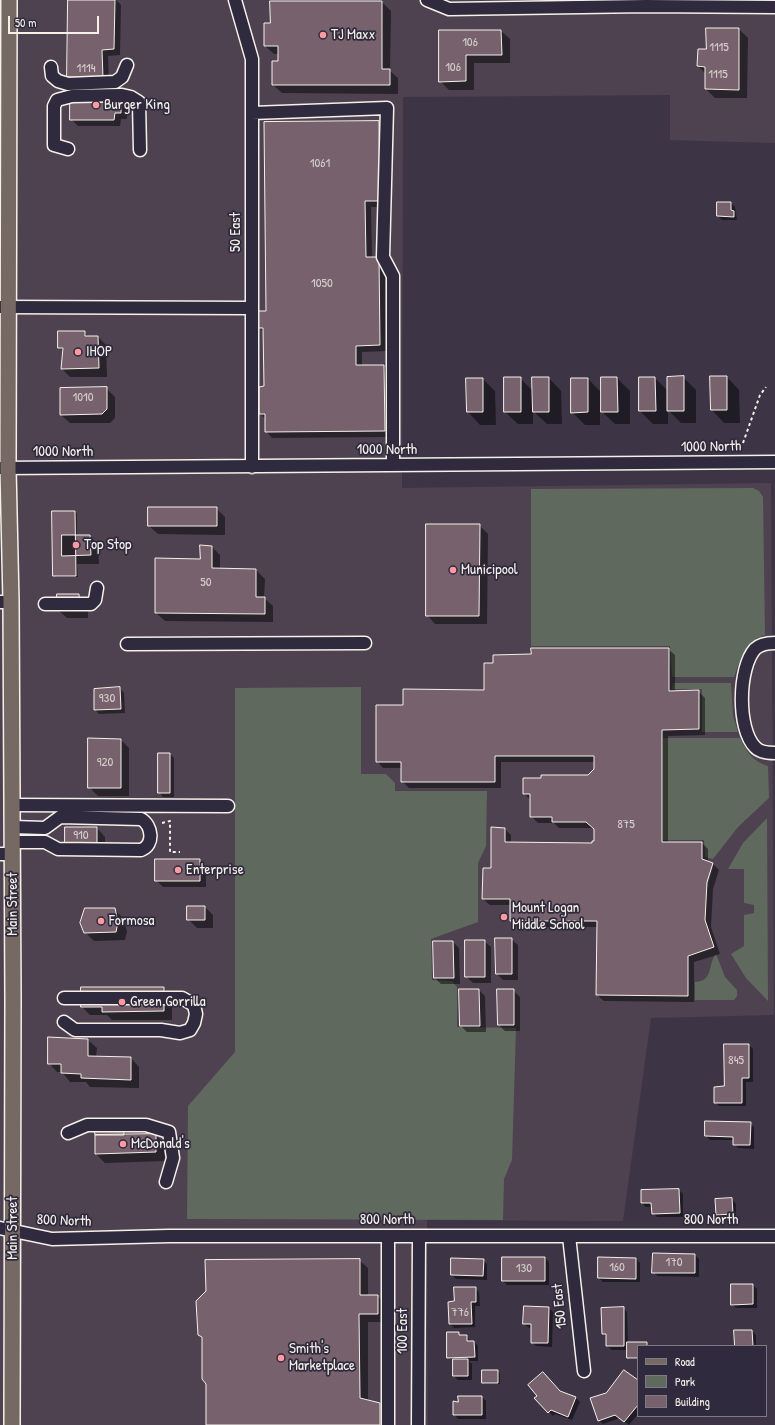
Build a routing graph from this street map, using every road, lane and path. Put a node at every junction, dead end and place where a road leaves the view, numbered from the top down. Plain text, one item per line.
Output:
1 (9, 0) edge
2 (235, 0) edge
3 (428, 0) edge
4 (602, 3) edge
5 (775, 7) edge
6 (4, 34) edge
7 (127, 64) dead end
8 (51, 67) dead end
9 (4, 110) edge
10 (252, 112) junction
11 (68, 149) dead end
12 (140, 150) dead end
13 (4, 307) edge
14 (252, 308) junction
15 (766, 387) dead end
16 (743, 443) dead end
17 (775, 462) edge
18 (252, 466) junction
19 (393, 466) junction
20 (4, 468) edge
21 (97, 588) dead end
22 (6, 602) edge
23 (45, 604) dead end
24 (775, 643) edge
25 (127, 644) dead end
26 (365, 644) dead end
27 (775, 753) edge
28 (12, 804) junction
29 (228, 806) dead end
30 (162, 823) dead end
31 (9, 844) edge
32 (180, 852) dead end
33 (64, 998) dead end
34 (64, 1022) dead end
35 (68, 1132) dead end
36 (166, 1182) dead end
37 (7, 1230) edge
38 (388, 1236) junction
39 (419, 1236) junction
40 (569, 1236) junction
41 (775, 1236) edge
42 (584, 1371) dead end
43 (12, 1425) edge
44 (388, 1425) edge
45 (418, 1425) edge

1 - 6 main road, Main Street
2 - 10 street, 50 East
3 - 4 street
4 - 5 street
6 - 9 main road, Main Street
7 - 8 street
9 - 13 main road, Main Street
10 - 14 street, 50 East
10 - 19 street
11 - 12 street
13 - 14 street
13 - 20 main road, Main Street
14 - 18 street, 50 East
15 - 16 path
17 - 19 street, 1000 North
18 - 19 street, 1000 North
18 - 20 street, 1000 North
20 - 22 main road, Main Street
21 - 23 street
22 - 28 main road, Main Street
24 - 27 street
25 - 26 street
28 - 29 street
28 - 31 main road, Main Street
30 - 32 path
31 - 31 street
31 - 37 main road, Main Street
33 - 34 street
35 - 36 street
37 - 38 street, 800 North
37 - 43 main road, Main Street
38 - 39 street, 800 North
38 - 44 street
39 - 40 street, 800 North
39 - 45 street, 100 East
40 - 41 street, 800 North
40 - 42 street, 150 East

